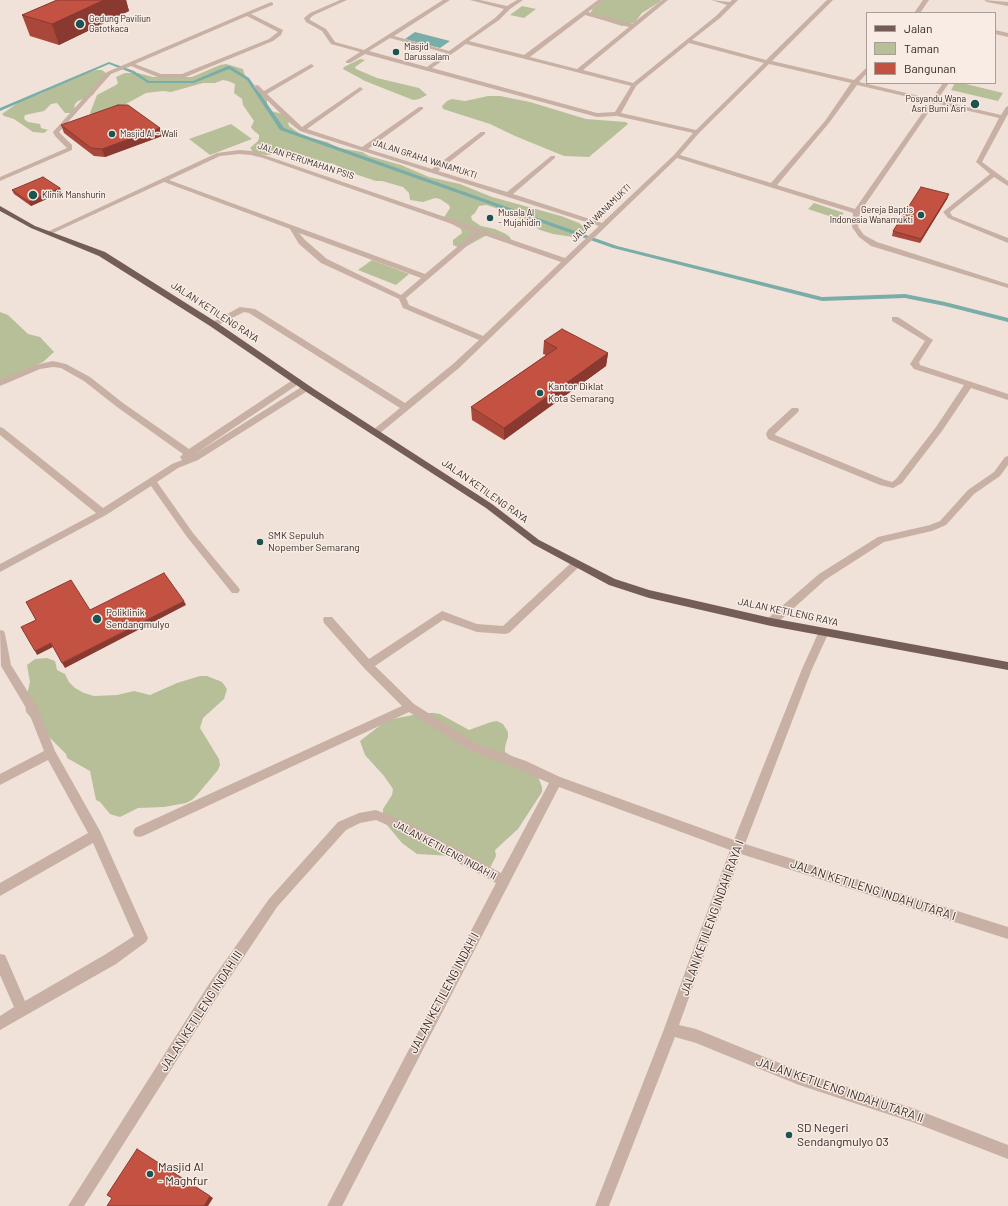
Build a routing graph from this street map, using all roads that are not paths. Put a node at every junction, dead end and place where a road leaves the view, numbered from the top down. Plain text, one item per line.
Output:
1 (344, 0) edge
2 (447, 0) edge
3 (473, 0) edge
4 (520, 0) edge
5 (601, 0) edge
6 (665, 0) edge
7 (714, 0) edge
8 (830, 0) edge
9 (926, 0) edge
10 (987, 0) edge
11 (733, 2) edge
12 (271, 4) dead end
13 (1008, 4) edge
14 (508, 8) junction
15 (918, 12) edge
16 (584, 13) junction
17 (246, 14) junction
18 (633, 26) junction
19 (996, 32) edge
20 (1008, 35) edge
21 (389, 36) junction
22 (688, 41) junction
23 (465, 42) junction
24 (365, 51) junction
25 (451, 53) junction
26 (526, 58) junction
27 (348, 62) dead end
28 (768, 62) junction
29 (131, 64) junction
30 (311, 66) dead end
31 (429, 68) junction
32 (866, 70) edge
33 (578, 71) junction
34 (855, 82) junction
35 (945, 84) edge
36 (634, 85) junction
37 (256, 86) dead end
38 (360, 89) dead end
39 (263, 94) junction
40 (933, 101) junction
41 (421, 108) dead end
42 (1008, 108) edge
43 (617, 114) junction
44 (1002, 117) junction
45 (302, 130) junction
46 (697, 132) junction
47 (483, 133) dead end
48 (363, 149) junction
49 (676, 156) junction
50 (553, 157) dead end
51 (433, 171) junction
52 (994, 174) junction
53 (0, 179) edge
54 (164, 180) junction
55 (1008, 184) edge
56 (773, 185) junction
57 (508, 195) junction
58 (0, 208) edge
59 (857, 212) junction
60 (604, 224) junction
61 (291, 226) junction
62 (479, 232) junction
63 (50, 233) junction
64 (1008, 242) edge
65 (569, 259) junction
66 (425, 277) junction
67 (1008, 286) edge
68 (402, 298) junction
69 (895, 319) dead end
70 (213, 324) junction
71 (483, 339) junction
72 (297, 381) junction
73 (0, 383) edge
74 (969, 385) junction
75 (306, 388) junction
76 (1008, 397) edge
77 (406, 408) junction
78 (795, 410) dead end
79 (0, 430) edge
80 (376, 432) junction
81 (192, 455) junction
82 (1008, 459) edge
83 (152, 481) junction
84 (103, 513) junction
85 (576, 564) junction
86 (0, 568) edge
87 (235, 590) dead end
88 (328, 620) dead end
89 (771, 622) junction
90 (824, 632) junction
91 (0, 634) edge
92 (368, 665) junction
93 (1008, 666) edge
94 (3, 668) edge
95 (410, 707) junction
96 (50, 753) junction
97 (0, 780) edge
98 (556, 781) junction
99 (342, 826) joint
100 (139, 832) dead end
101 (96, 835) junction
102 (738, 846) junction
103 (503, 881) junction
104 (0, 890) edge
105 (1008, 933) edge
106 (0, 960) edge
107 (22, 1009) junction
108 (0, 1023) edge
109 (671, 1029) junction
110 (1008, 1152) edge
111 (75, 1206) edge
112 (334, 1206) edge
113 (602, 1206) edge

1 - 24 street
2 - 21 street
3 - 14 street
4 - 14 street
5 - 16 street
6 - 18 street
7 - 11 street
8 - 28 street, JALAN WANAMUKTI
9 - 15 street
10 - 13 street
11 - 22 street
12 - 17 street
14 - 23 street
16 - 18 street
16 - 26 street
17 - 29 street
17 - 29 street
18 - 33 street
19 - 20 street
21 - 24 street
21 - 25 street
22 - 28 street
22 - 36 street
23 - 25 street
23 - 26 street
24 - 27 street
24 - 31 street
25 - 31 street
26 - 33 street
28 - 34 street
28 - 46 street, JALAN WANAMUKTI
29 - 53 street
30 - 39 street
31 - 43 street
32 - 34 street
33 - 36 street
34 - 40 street
34 - 56 street
35 - 40 street
36 - 43 street
37 - 39 street, JALAN GRAHA WANAMUKTI
38 - 45 street
39 - 45 street, JALAN GRAHA WANAMUKTI
40 - 44 street
40 - 59 street
41 - 48 street
42 - 44 street
43 - 46 street
44 - 52 street
45 - 48 street, JALAN GRAHA WANAMUKTI
46 - 49 street, JALAN WANAMUKTI
47 - 51 street
48 - 51 street, JALAN GRAHA WANAMUKTI
49 - 56 street
49 - 60 street, JALAN WANAMUKTI
50 - 57 street
51 - 57 street, JALAN GRAHA WANAMUKTI
52 - 55 street
52 - 64 street
54 - 61 street
54 - 62 street, JALAN PERUMAHAN PSIS
54 - 63 street, JALAN PERUMAHAN PSIS
56 - 59 street
57 - 60 street, JALAN GRAHA WANAMUKTI
58 - 63 main road, JALAN KETILENG RAYA
59 - 67 street
60 - 65 street, JALAN WANAMUKTI
61 - 66 street
61 - 68 street
62 - 65 street, JALAN PERUMAHAN PSIS
62 - 66 street
63 - 70 main road, JALAN KETILENG RAYA
65 - 71 street, JALAN WANAMUKTI
66 - 68 street
68 - 71 street
69 - 74 street
70 - 72 main road, JALAN KETILENG RAYA
70 - 77 street
71 - 77 street, JALAN WANAMUKTI
72 - 75 main road, JALAN KETILENG RAYA
72 - 81 street
73 - 81 street
74 - 76 street
74 - 78 street
75 - 80 main road, JALAN KETILENG RAYA
75 - 81 street
77 - 80 street, JALAN WANAMUKTI
79 - 84 street
80 - 85 main road, JALAN KETILENG RAYA
81 - 83 street
82 - 89 street
83 - 84 street
83 - 87 street
84 - 86 street
85 - 89 main road, JALAN KETILENG RAYA
85 - 92 street
88 - 92 street
89 - 90 main road, JALAN KETILENG RAYA
90 - 93 main road, JALAN KETILENG RAYA
90 - 102 street, JALAN KETILENG INDAH RAYA I
91 - 94 street
92 - 95 street
94 - 96 street
95 - 98 street
95 - 100 street
96 - 97 street
96 - 101 street
98 - 102 street
98 - 103 street, JALAN KETILENG INDAH I
99 - 103 street, JALAN KETILENG INDAH II
99 - 111 street, JALAN KETILENG INDAH III
101 - 104 street
101 - 107 street
102 - 105 street, JALAN KETILENG INDAH UTARA I
102 - 109 street, JALAN KETILENG INDAH RAYA I
103 - 112 street, JALAN KETILENG INDAH I
106 - 107 street
107 - 108 street
109 - 110 street, JALAN KETILENG INDAH UTARA II
109 - 113 street, JALAN KETILENG INDAH RAYA I

